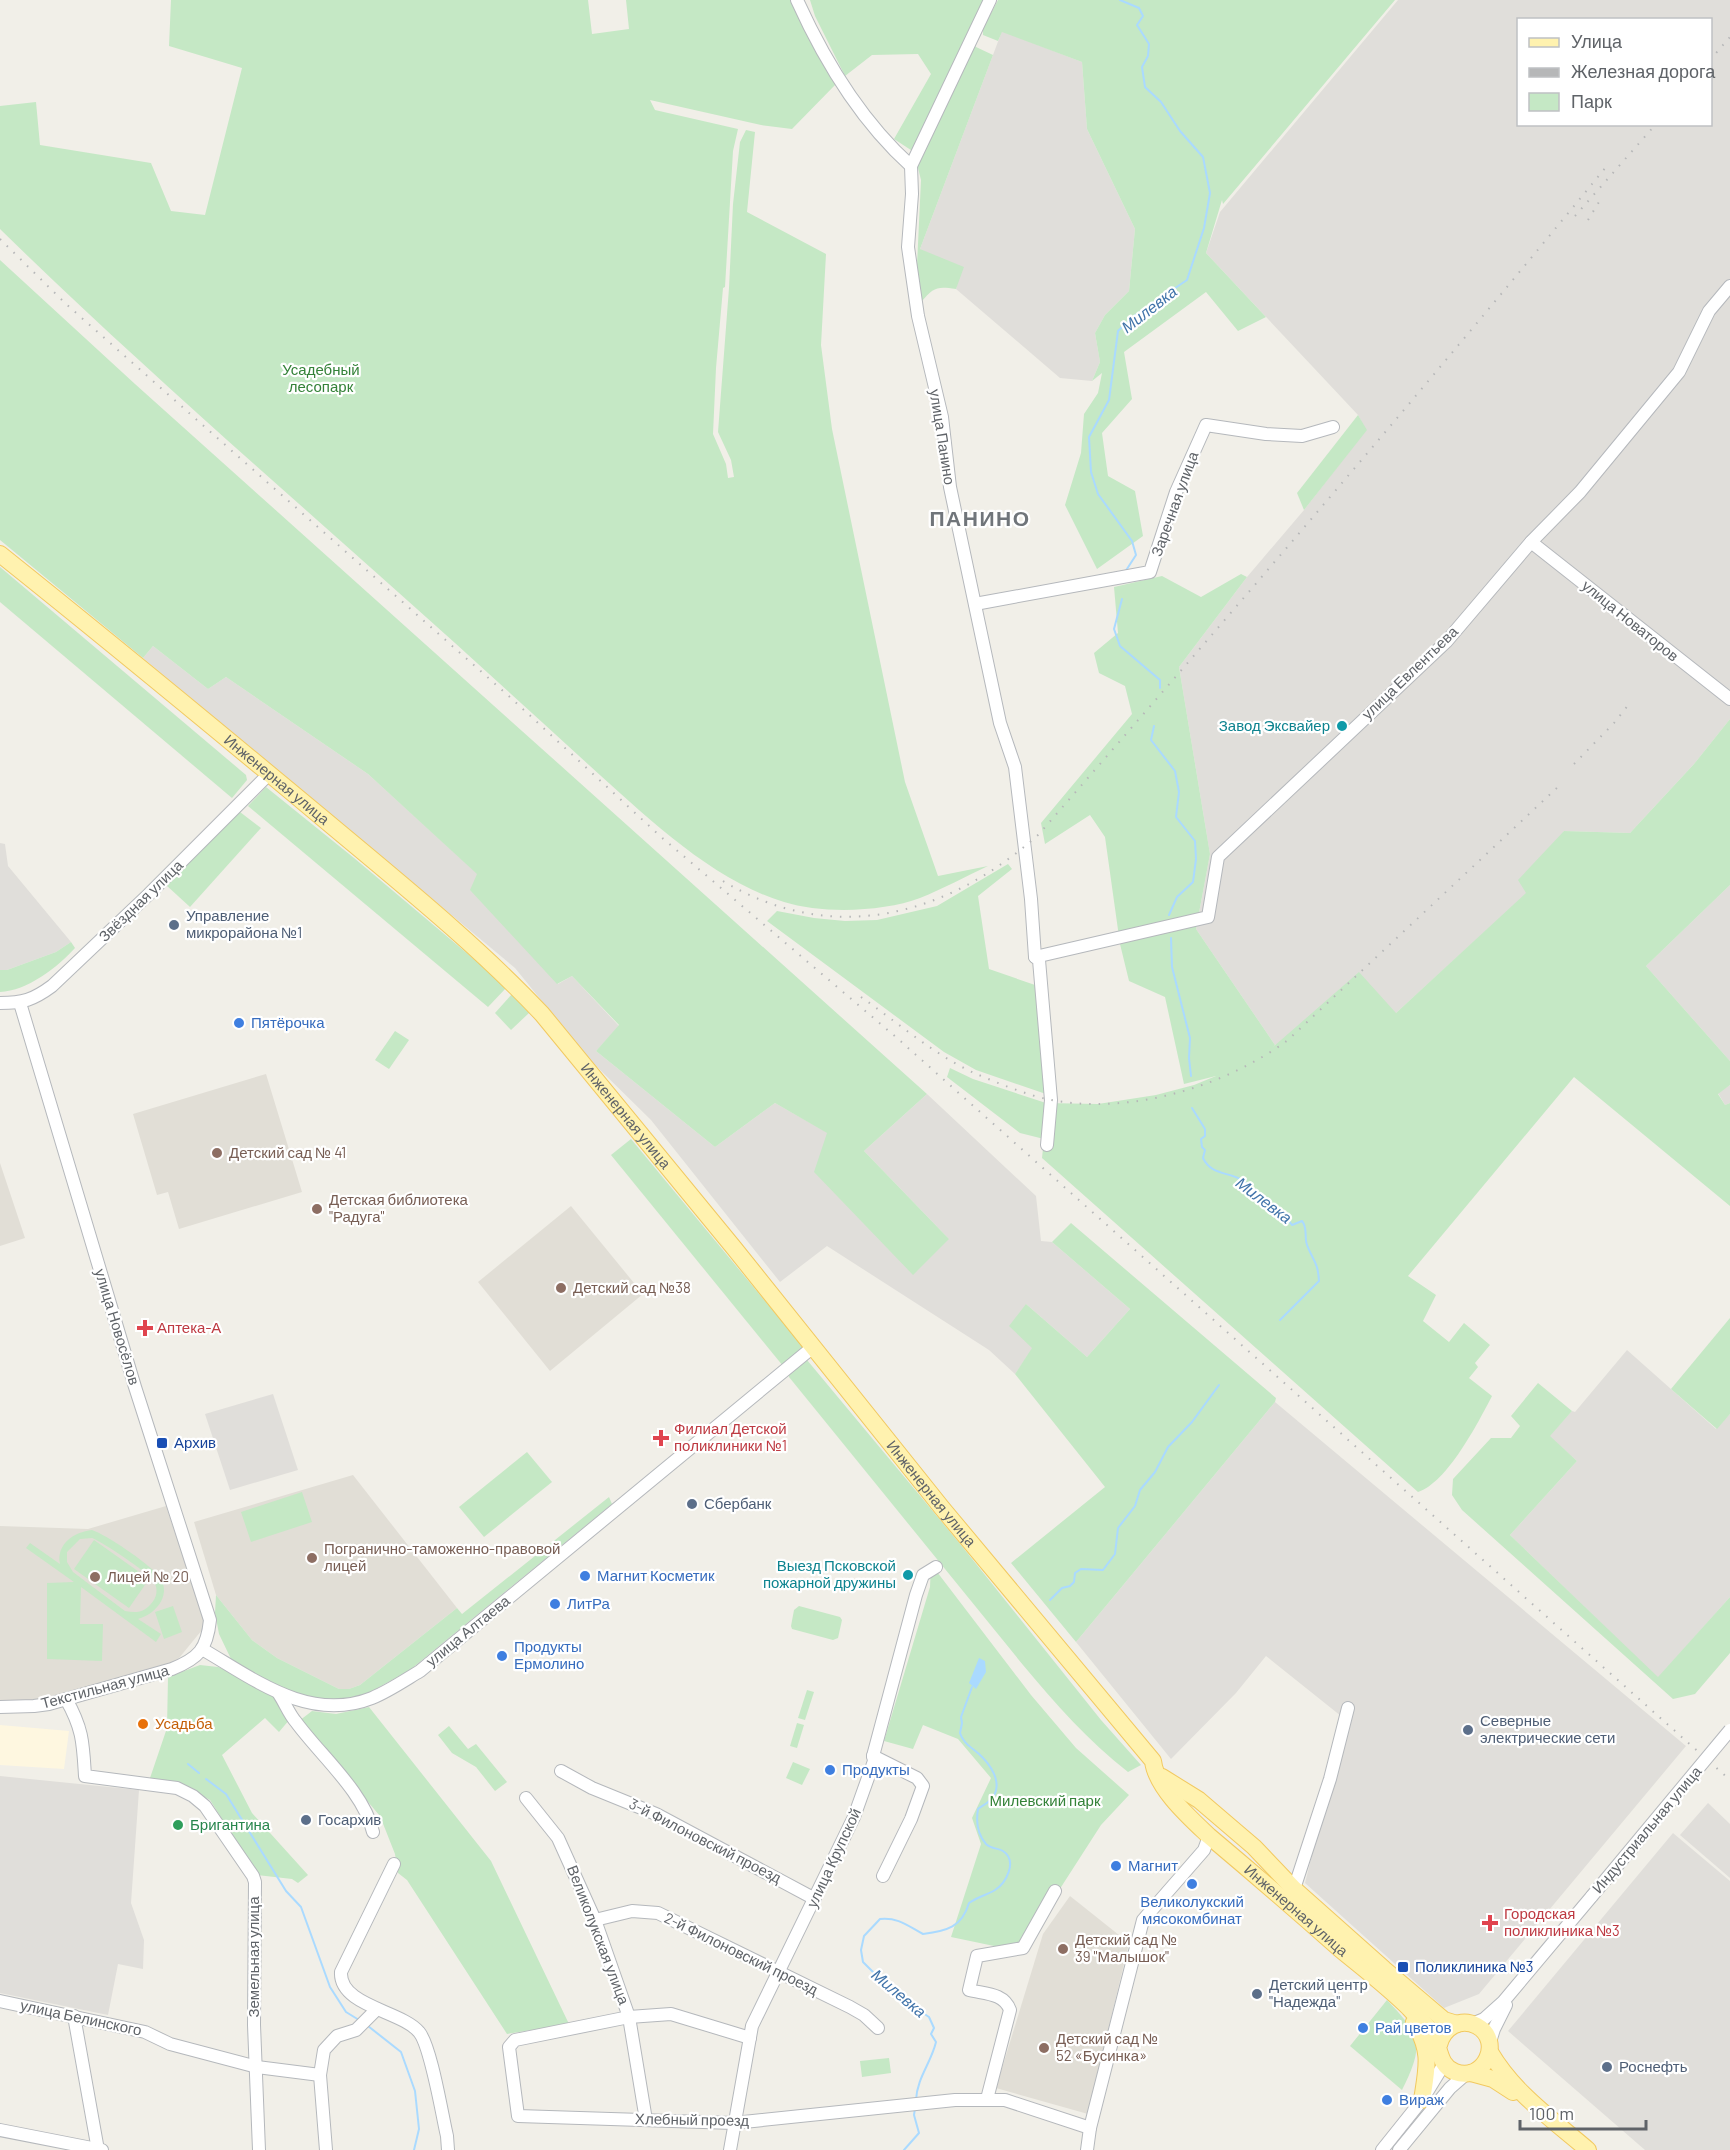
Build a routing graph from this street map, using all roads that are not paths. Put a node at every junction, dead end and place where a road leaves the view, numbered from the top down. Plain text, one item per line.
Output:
1 (797, 0) edge
2 (990, 0) edge
3 (911, 166) junction
4 (1730, 286) edge
5 (1333, 427) dead end
6 (1531, 542) junction
7 (0, 554) edge
8 (975, 604) junction
9 (1730, 699) edge
10 (270, 774) junction
11 (1035, 957) junction
12 (0, 1003) edge
13 (20, 1003) junction
14 (1047, 1145) dead end
15 (813, 1347) junction
16 (936, 1567) dead end
17 (202, 1649) junction
18 (279, 1694) junction
19 (66, 1700) junction
20 (0, 1707) edge
21 (1348, 1708) dead end
22 (1730, 1730) edge
23 (873, 1755) junction
24 (561, 1771) dead end
25 (1154, 1772) junction
26 (526, 1798) dead end
27 (1199, 1800) junction
28 (1182, 1810) junction
29 (373, 1832) dead end
30 (1209, 1836) junction
31 (394, 1864) dead end
32 (883, 1876) dead end
33 (1294, 1889) junction
34 (1054, 1891) dead end
35 (815, 1899) junction
36 (595, 1920) junction
37 (778, 1970) junction
38 (1518, 1985) junction
39 (0, 2001) edge
40 (1401, 2001) junction
41 (377, 2009) junction
42 (74, 2016) junction
43 (628, 2017) junction
44 (1465, 2024) junction
45 (878, 2028) dead end
46 (750, 2038) junction
47 (1439, 2045) junction
48 (1490, 2047) junction
49 (1444, 2064) junction
50 (257, 2067) junction
51 (320, 2074) junction
52 (1469, 2074) junction
53 (987, 2099) junction
54 (1422, 2100) junction
55 (1530, 2101) junction
56 (646, 2120) junction
57 (734, 2123) junction
58 (1090, 2128) junction
59 (0, 2130) edge
60 (99, 2150) edge
61 (259, 2150) edge
62 (326, 2150) edge
63 (448, 2150) edge
64 (730, 2150) edge
65 (1087, 2150) edge
66 (1382, 2150) edge
67 (1398, 2150) edge
68 (1588, 2150) edge

1 - 3 street
2 - 3 street, улица Панино
3 - 8 street, улица Панино
4 - 6 street, улица Евлентьева
5 - 8 street, Заречная улица
6 - 9 street, улица Новаторов
6 - 11 street, улица Евлентьева
7 - 10 main road, Инженерная улица
8 - 11 street, улица Панино
10 - 13 street, Звёздная улица
10 - 15 main road, Инженерная улица
11 - 14 street, улица Панино
12 - 13 street, Звёздная улица
13 - 17 street, улица Новосёлов
15 - 18 street, улица Алтаева
15 - 25 main road, Инженерная улица
16 - 23 street, улица Крупской
17 - 18 street, улица Алтаева
17 - 19 street, Текстильная улица
18 - 29 street
19 - 20 street, Текстильная улица
19 - 50 street, Земельная улица
21 - 33 street
22 - 38 street, Индустриальная улица, bridge
23 - 32 street
23 - 35 street, улица Крупской
24 - 35 street, 3-й Филоновский проезд
25 - 27 main road, Инженерная улица
25 - 28 main road, Инженерная улица
26 - 36 street, Великолукская улица
27 - 28 main road
27 - 33 main road, Инженерная улица
28 - 30 main road, Инженерная улица
30 - 40 main road, Инженерная улица
30 - 58 street
31 - 41 street
33 - 44 main road, Инженерная улица
34 - 53 street
35 - 37 street, улица Крупской
36 - 37 street, 2-й Филоновский проезд
36 - 43 street, Великолукская улица
37 - 45 street, 2-й Филоновский проезд
37 - 46 street, улица Крупской
38 - 44 street, Индустриальная улица
38 - 48 street, Индустриальная улица
39 - 42 street, улица Белинского
40 - 47 main road, Инженерная улица
40 - 54 main road
41 - 51 street
41 - 63 street
42 - 50 street, улица Белинского
42 - 60 street
43 - 46 street
43 - 56 street, Великолукская улица
43 - 56 street, Хлебный проезд
44 - 47 main road
44 - 48 main road, Инженерная улица
46 - 57 street, улица Крупской
47 - 49 main road, Инженерная улица
48 - 52 main road
48 - 55 main road, Инженерная улица
49 - 52 main road, Инженерная улица
49 - 54 street
50 - 51 street, улица Белинского
50 - 61 street, Земельная улица
51 - 62 street
52 - 55 main road, Инженерная улица
52 - 67 street
53 - 57 street, Хлебный проезд
53 - 58 street, Хлебный проезд
54 - 66 street
55 - 68 main road, Инженерная улица
56 - 57 street, Хлебный проезд
57 - 64 street, улица Крупской
58 - 65 street
59 - 60 street

